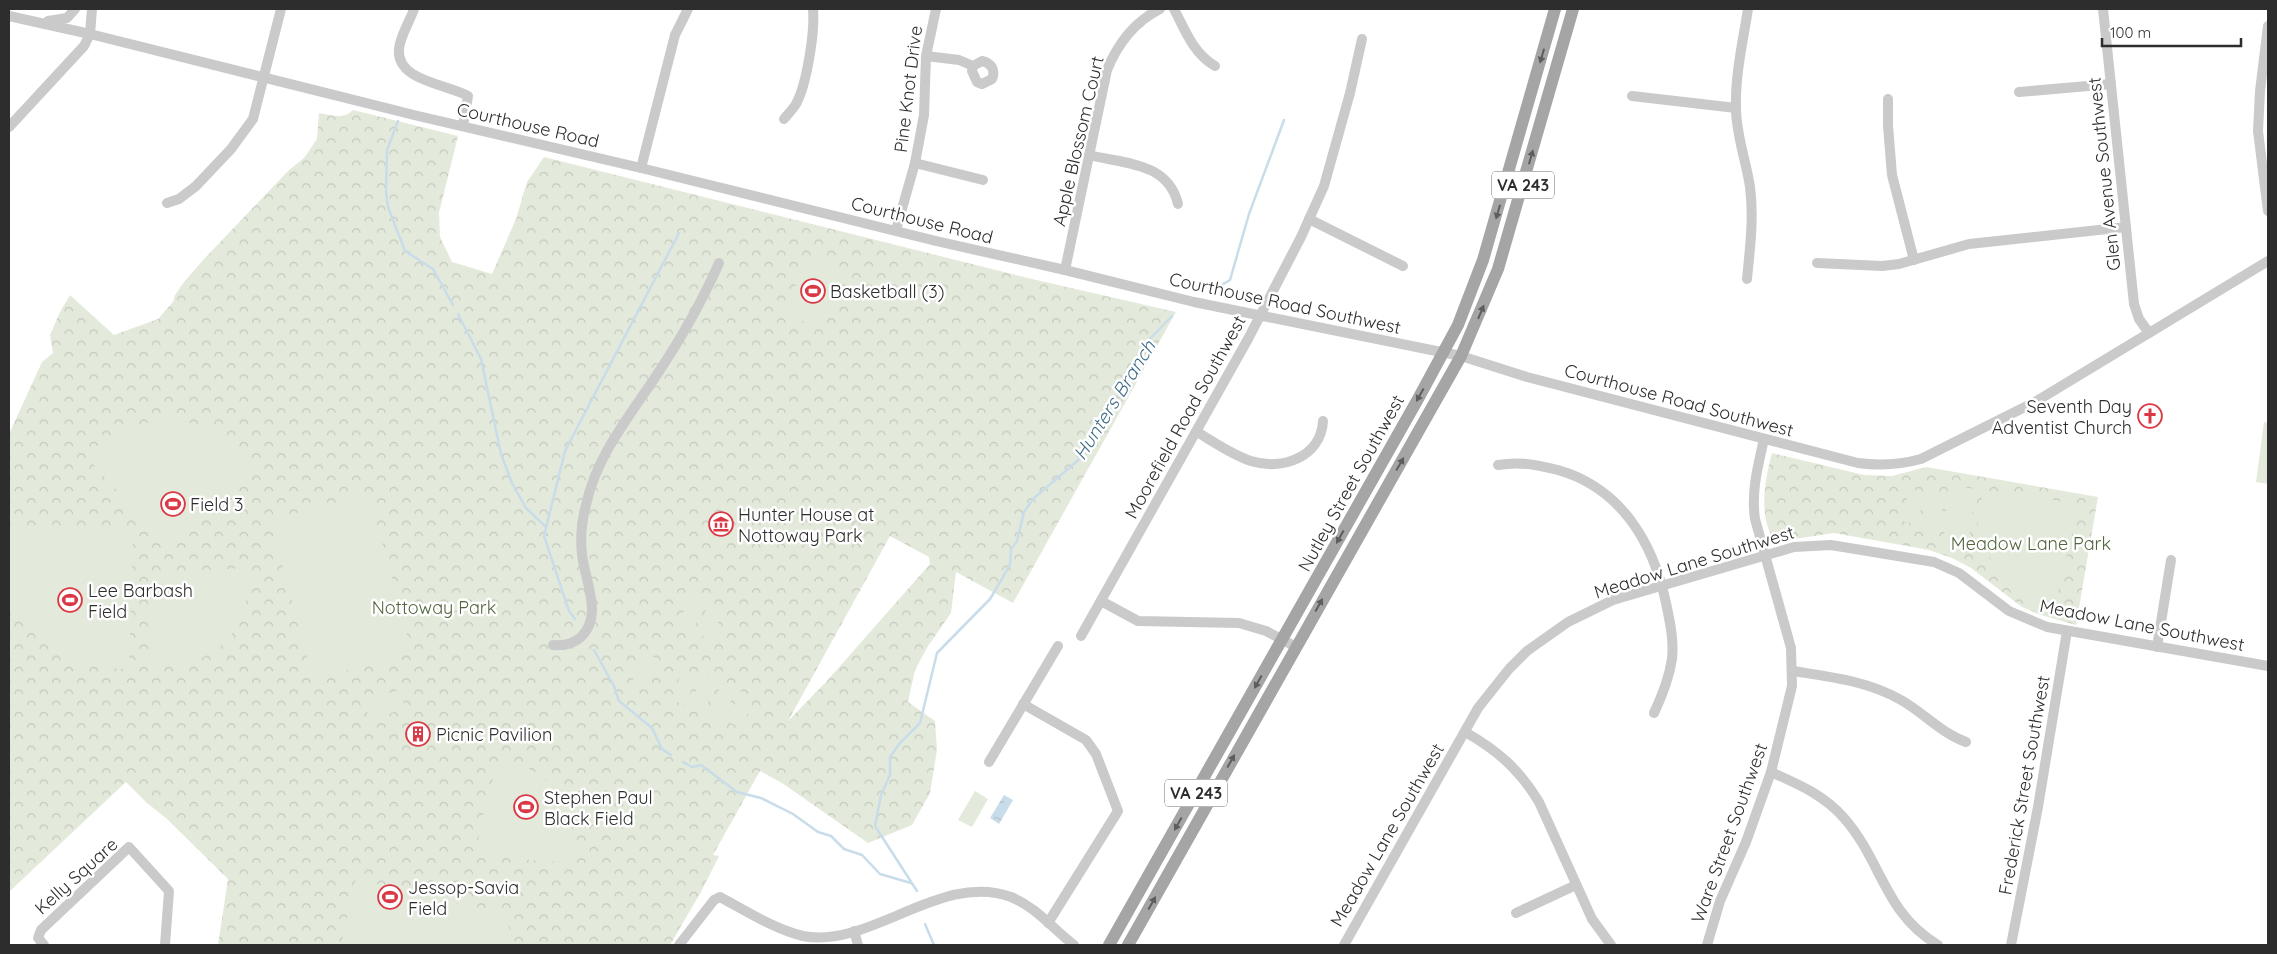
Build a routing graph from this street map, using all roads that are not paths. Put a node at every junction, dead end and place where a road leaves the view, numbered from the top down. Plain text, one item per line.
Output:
1 (75, 9) edge
2 (92, 9) edge
3 (281, 9) edge
4 (414, 9) edge
5 (688, 9) edge
6 (813, 9) edge
7 (936, 9) edge
8 (1160, 9) edge
9 (1174, 9) edge
10 (1555, 9) edge
11 (1573, 9) edge
12 (1748, 9) edge
13 (2103, 9) edge
14 (9, 16) edge
15 (32, 21) junction
16 (2268, 26) edge
17 (90, 34) junction
18 (1362, 40) dead end
19 (926, 56) junction
20 (973, 66) dead end
21 (1215, 66) dead end
22 (264, 76) junction
23 (2111, 84) junction
24 (2020, 92) dead end
25 (1632, 96) dead end
26 (1888, 99) dead end
27 (1736, 108) junction
28 (784, 119) dead end
29 (463, 126) junction
30 (9, 127) edge
31 (1089, 155) junction
32 (915, 163) junction
33 (641, 168) junction
34 (983, 180) dead end
35 (166, 202) dead end
36 (1178, 204) dead end
37 (2268, 211) edge
38 (1309, 220) junction
39 (2126, 227) junction
40 (896, 230) junction
41 (1914, 260) junction
42 (2268, 261) edge
43 (1817, 263) dead end
44 (720, 264) dead end
45 (1041, 264) joint
46 (1402, 266) dead end
47 (1066, 270) junction
48 (1747, 279) dead end
49 (1262, 314) junction
50 (2149, 333) junction
51 (1443, 352) junction
52 (1461, 356) junction
53 (1323, 421) dead end
54 (1197, 432) junction
55 (1764, 439) junction
56 (1498, 466) dead end
57 (1765, 554) junction
58 (2171, 560) dead end
59 (1662, 585) junction
60 (1100, 601) junction
61 (2067, 631) junction
62 (1081, 636) dead end
63 (1282, 640) junction
64 (553, 645) dead end
65 (1058, 646) dead end
66 (2157, 646) junction
67 (1296, 648) junction
68 (2268, 666) edge
69 (1793, 671) junction
70 (1023, 704) junction
71 (1654, 713) dead end
72 (1465, 732) junction
73 (1966, 742) dead end
74 (989, 762) dead end
75 (1770, 772) junction
76 (1576, 886) junction
77 (1516, 913) dead end
78 (1048, 923) junction
79 (854, 931) junction
80 (44, 945) edge
81 (165, 945) edge
82 (679, 945) edge
83 (858, 945) edge
84 (1074, 945) edge
85 (1109, 945) edge
86 (1128, 945) edge
87 (1344, 945) edge
88 (1611, 945) edge
89 (1707, 945) edge
90 (1938, 945) edge
91 (2011, 945) edge

1 - 15 street
2 - 17 street
3 - 22 street
4 - 29 street
5 - 33 street
6 - 28 street
7 - 19 street, Pine Knot Drive
8 - 31 street, Apple Blossom Court
9 - 21 street
10 -> 51 main road, Nutley Street Southwest / VA 243
52 -> 11 main road, Nutley Street Southwest / VA 243
12 - 27 street
13 - 23 street, Glen Avenue Southwest
14 - 15 street, Courthouse Road
15 - 17 street, Courthouse Road
16 - 37 street
17 - 22 street, Courthouse Road
17 - 30 street
18 - 38 street, Moorefield Road Southwest
19 - 20 street
19 - 32 street, Pine Knot Drive
22 - 29 street, Courthouse Road
22 - 35 street
23 - 24 street
23 - 39 street, Glen Avenue Southwest
25 - 27 street
26 - 41 street
27 - 48 street
29 - 33 street, Courthouse Road
31 - 36 street
31 - 47 street, Apple Blossom Court
32 - 34 street
32 - 40 street, Pine Knot Drive
33 - 40 street, Courthouse Road
38 - 46 street
38 - 49 street, Moorefield Road Southwest
39 - 41 street
39 - 50 street, Glen Avenue Southwest
40 - 45 street, Courthouse Road
41 - 43 street
42 - 50 street, Courthouse Road Southwest
44 - 64 street
45 - 47 street, Courthouse Road Southwest
47 - 49 street, Courthouse Road Southwest
49 - 51 street, Courthouse Road Southwest
49 - 54 street, Moorefield Road Southwest
50 - 55 street, Courthouse Road Southwest
51 - 52 street, Courthouse Road Southwest
51 -> 63 main road, Nutley Street Southwest / VA 243
52 - 55 street, Courthouse Road Southwest
67 -> 52 main road, Nutley Street Southwest / VA 243
53 - 54 street
54 - 60 street, Moorefield Road Southwest
55 - 57 street, Ware Street Southwest
56 - 59 street
57 - 59 street, Meadow Lane Southwest
57 - 61 street, Meadow Lane Southwest
57 - 69 street, Ware Street Southwest
58 - 66 street
59 - 71 street
59 - 72 street, Meadow Lane Southwest
60 - 62 street, Moorefield Road Southwest
60 - 63 street
61 - 66 street, Meadow Lane Southwest
61 - 91 street, Frederick Street Southwest
63 - 67 street
63 -> 85 main road, Nutley Street Southwest / VA 243
65 - 70 street
66 - 68 street, Meadow Lane Southwest
86 -> 67 main road, Nutley Street Southwest / VA 243
69 - 73 street
69 - 75 street, Ware Street Southwest
70 - 74 street
70 - 78 street
72 - 76 street
72 - 87 street, Meadow Lane Southwest
75 - 89 street, Ware Street Southwest
75 - 90 street
76 - 77 street
76 - 88 street
78 - 79 street
78 - 84 street
79 - 82 street
79 - 83 street
80 - 81 street, Kelly Square

